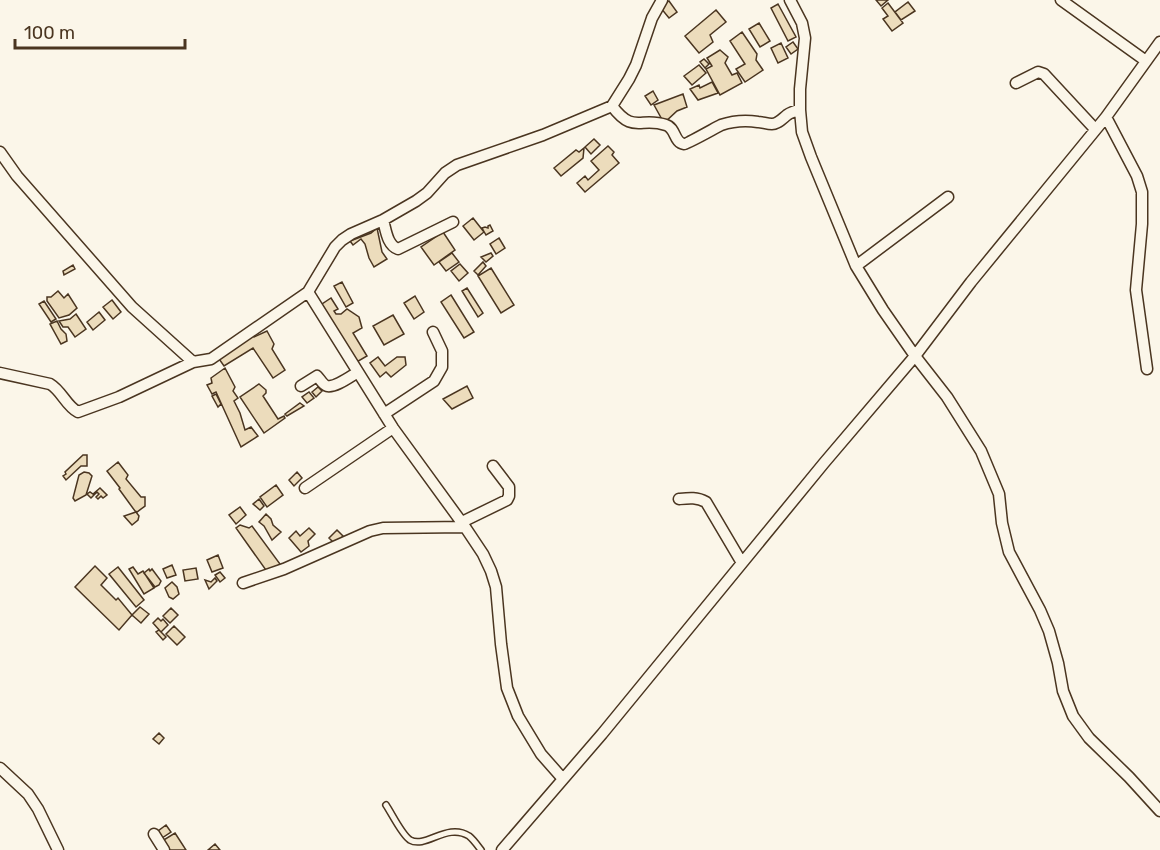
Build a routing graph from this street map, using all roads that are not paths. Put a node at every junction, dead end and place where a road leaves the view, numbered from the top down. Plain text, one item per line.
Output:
1 (662, 0) edge
2 (790, 0) edge
3 (1061, 0) edge
4 (1160, 42) edge
5 (1146, 62) junction
6 (1016, 83) dead end
7 (612, 106) junction
8 (800, 110) junction
9 (1106, 117) junction
10 (1095, 129) junction
11 (0, 152) edge
12 (948, 197) dead end
13 (383, 220) junction
14 (453, 222) dead end
15 (856, 266) junction
16 (308, 292) junction
17 (433, 332) dead end
18 (915, 356) junction
19 (193, 362) junction
20 (1147, 369) dead end
21 (358, 372) junction
22 (0, 373) edge
23 (301, 386) dead end
24 (384, 414) junction
25 (393, 428) junction
26 (493, 466) dead end
27 (305, 488) dead end
28 (679, 499) dead end
29 (463, 524) junction
30 (742, 563) junction
31 (243, 583) dead end
32 (0, 768) edge
33 (563, 779) junction
34 (386, 806) dead end
35 (1160, 811) edge
36 (154, 834) dead end
37 (58, 850) edge
38 (164, 850) edge
39 (482, 850) edge
40 (502, 850) edge

1 - 7 street
2 - 8 street
3 - 5 street
4 - 5 street
5 - 9 street
6 - 10 street
7 - 8 street
7 - 13 street
8 - 15 street
9 - 10 street
9 - 20 street
10 - 18 street
11 - 19 street
12 - 15 street
13 - 14 street
13 - 16 street
15 - 18 street
16 - 19 street
16 - 21 street
17 - 24 street
18 - 30 street
18 - 35 street
19 - 22 street
21 - 23 street
21 - 24 street
24 - 25 street
25 - 27 street
25 - 29 street
26 - 29 street
28 - 30 street
29 - 31 street
29 - 33 street
30 - 33 street
32 - 37 street
33 - 40 street
34 - 39 lane
36 - 38 street

